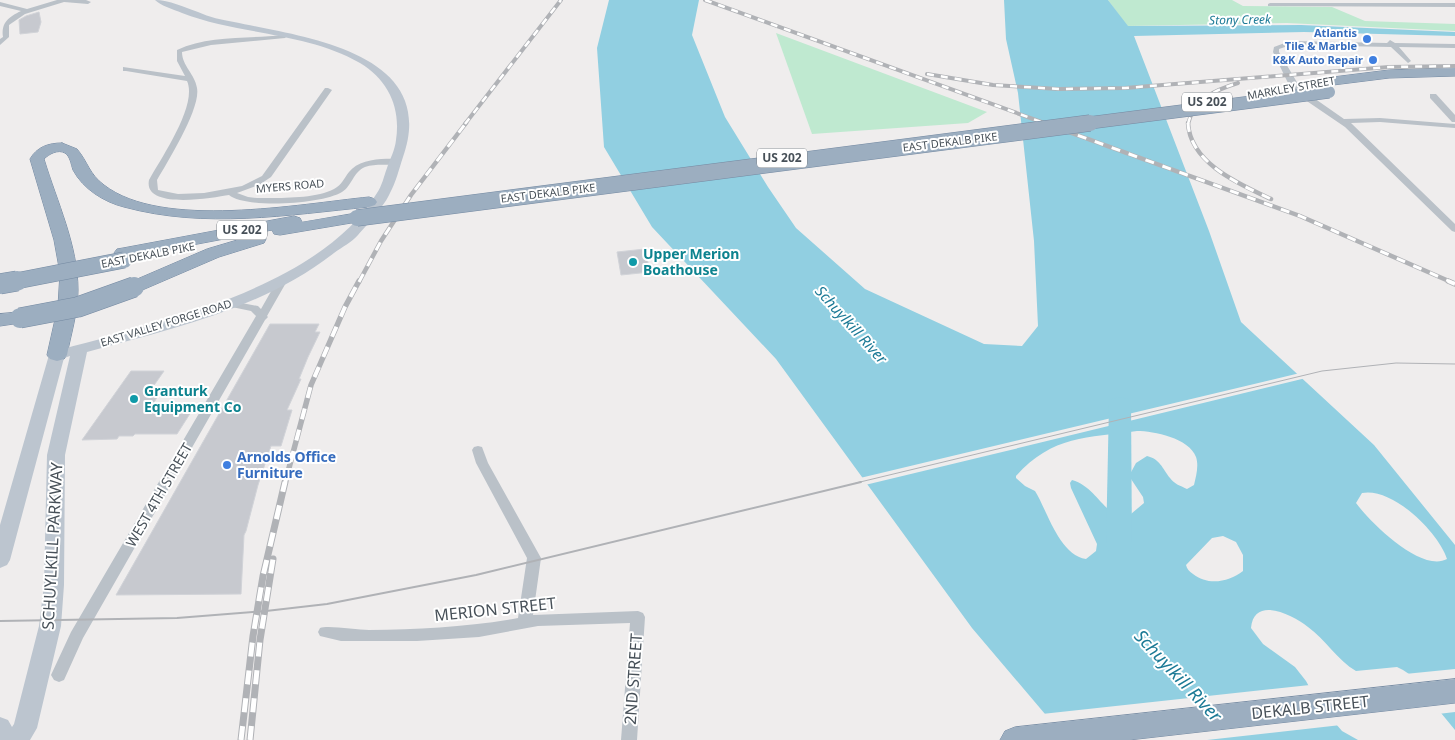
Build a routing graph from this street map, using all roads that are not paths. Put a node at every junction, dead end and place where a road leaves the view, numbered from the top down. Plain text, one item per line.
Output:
1 (64, 0) edge
2 (160, 0) edge
3 (88, 2) dead end
4 (1336, 2) edge
5 (0, 4) edge
6 (1270, 5) dead end
7 (1455, 5) edge
8 (27, 11) junction
9 (283, 37) junction
10 (1384, 38) dead end
11 (0, 43) edge
12 (1393, 44) junction
13 (1455, 46) edge
14 (1408, 61) dead end
15 (126, 69) dead end
16 (1455, 72) edge
17 (189, 79) junction
18 (1455, 81) edge
19 (328, 90) dead end
20 (1433, 96) dead end
21 (1098, 120) junction
22 (1455, 120) edge
23 (1344, 121) junction
24 (1455, 126) edge
25 (398, 162) junction
26 (230, 191) junction
27 (363, 210) junction
28 (293, 228) junction
29 (1455, 228) edge
30 (123, 256) junction
31 (0, 277) edge
32 (282, 281) junction
33 (0, 284) edge
34 (231, 304) junction
35 (263, 317) junction
36 (0, 320) edge
37 (80, 348) junction
38 (57, 355) junction
39 (478, 450) dead end
40 (0, 560) edge
41 (638, 617) joint
42 (524, 623) junction
43 (325, 632) dead end
44 (58, 675) dead end
45 (1455, 691) edge
46 (0, 727) edge
47 (4, 740) edge
48 (16, 740) edge
49 (629, 740) edge
50 (1015, 740) edge

1 - 3 street
1 - 8 street
2 - 9 main road, EAST VALLEY FORGE ROAD
4 - 6 street
4 - 7 street
5 - 8 street
8 - 11 street
9 - 17 street
9 - 25 main road, EAST VALLEY FORGE ROAD
10 - 12 street
12 - 13 street
12 - 14 street
12 - 23 street
15 - 17 street
16 - 21 highway, MARKLEY STREET / US 202
17 - 26 street
18 - 21 highway, MARKLEY STREET, bridge
19 - 26 street, MYERS ROAD
20 - 22 street
21 - 27 highway, EAST DEKALB PIKE, bridge
21 - 27 highway, EAST DEKALB PIKE / US 202
23 - 24 street
23 - 29 street
25 - 26 street, MYERS ROAD
25 - 32 main road, EAST VALLEY FORGE ROAD
27 - 28 highway, EAST DEKALB PIKE
27 - 30 highway, EAST DEKALB PIKE / US 202
27 - 38 highway
28 - 30 highway, EAST DEKALB PIKE
28 - 36 highway, bridge
30 - 31 highway, EAST DEKALB PIKE / US 202
30 - 33 highway, EAST DEKALB PIKE, bridge
32 - 34 main road, EAST VALLEY FORGE ROAD
32 - 35 street, WEST 4TH STREET
34 - 35 street
34 - 37 main road, EAST VALLEY FORGE ROAD
35 - 44 street, WEST 4TH STREET
37 - 38 main road, EAST VALLEY FORGE ROAD
37 - 48 main road, SCHUYLKILL PARKWAY
38 - 40 main road, SCHUYLKILL PARKWAY
39 - 42 street
41 - 42 street, MERION STREET
41 - 49 street, 2ND STREET
42 - 43 street, MERION STREET
45 - 50 highway, DEKALB STREET
46 - 47 main road

